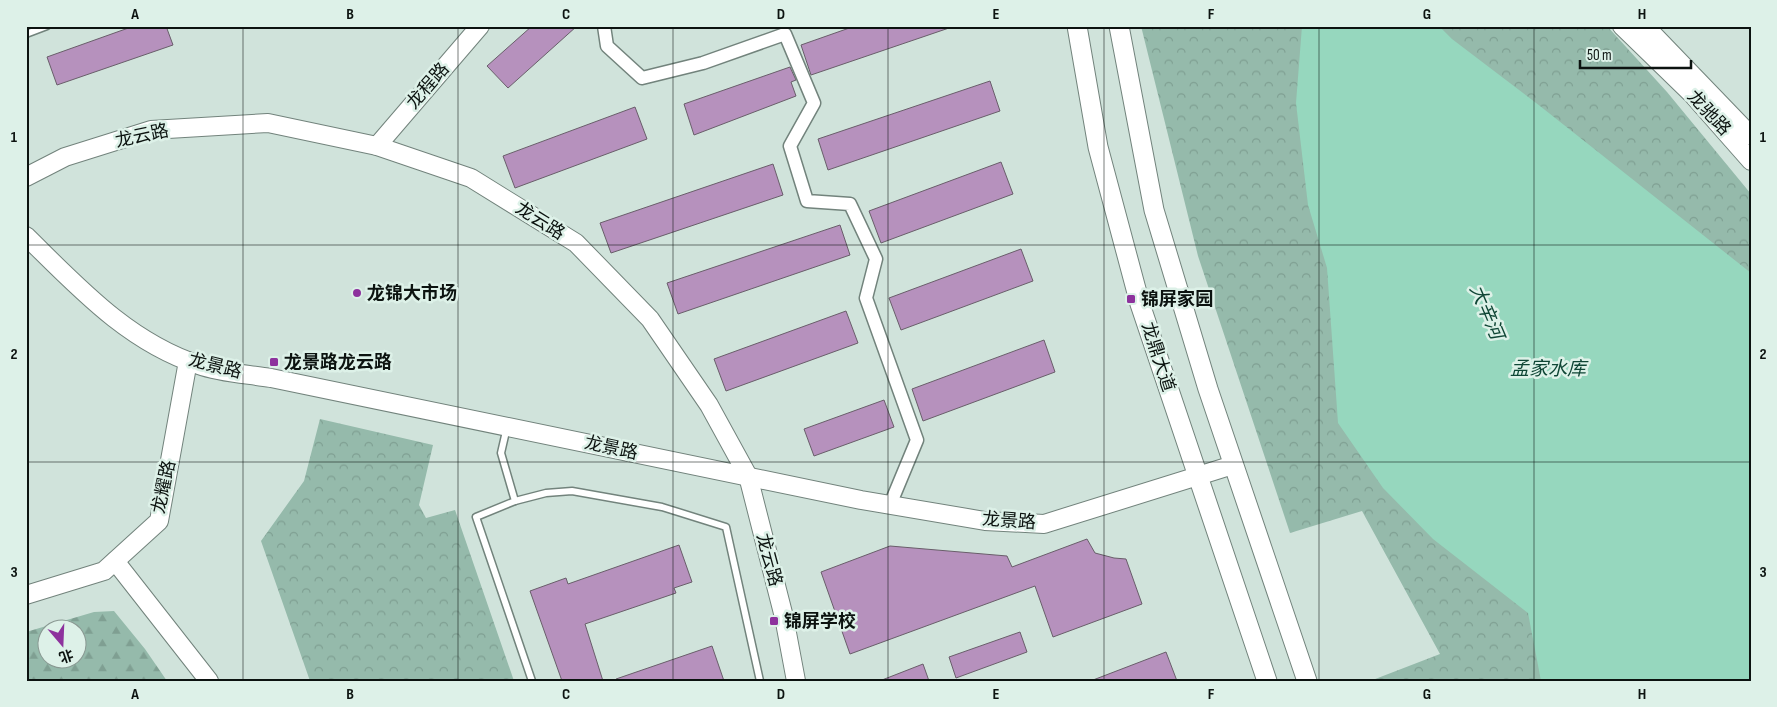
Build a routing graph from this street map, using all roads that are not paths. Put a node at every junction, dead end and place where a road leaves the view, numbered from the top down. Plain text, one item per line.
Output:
1 (47, 26) edge
2 (480, 26) edge
3 (604, 26) edge
4 (1077, 26) edge
5 (1119, 26) edge
6 (1622, 26) edge
7 (1645, 26) edge
8 (26, 34) edge
9 (1751, 136) edge
10 (377, 146) junction
11 (1751, 161) edge
12 (26, 177) edge
13 (26, 236) edge
14 (188, 361) junction
15 (507, 426) junction
16 (1233, 465) junction
17 (1197, 475) junction
18 (748, 476) junction
19 (515, 500) junction
20 (890, 505) junction
21 (115, 561) junction
22 (26, 595) edge
23 (209, 681) edge
24 (532, 681) edge
25 (760, 681) edge
26 (796, 681) edge
27 (1267, 681) edge
28 (1307, 681) edge

1 - 8 lane
2 - 10 street, 龙程路
3 - 20 street
4 - 17 main road, 龙鼎大道
5 - 16 main road
6 - 11 street, 龙驰路
7 - 9 street, 龙驰路
10 - 12 street, 龙云路
10 - 18 street, 龙云路
13 - 14 street, 龙景路
14 - 15 street, 龙景路
14 - 21 street, 龙耀路
15 - 18 street, 龙景路
15 - 19 lane
16 - 17 street, 龙景路
16 - 28 main road
17 - 20 street, 龙景路
17 - 27 main road, 龙鼎大道
18 - 20 street, 龙景路
18 - 26 street, 龙云路
19 - 24 lane
19 - 25 lane
21 - 22 street, 龙耀路
21 - 23 street

